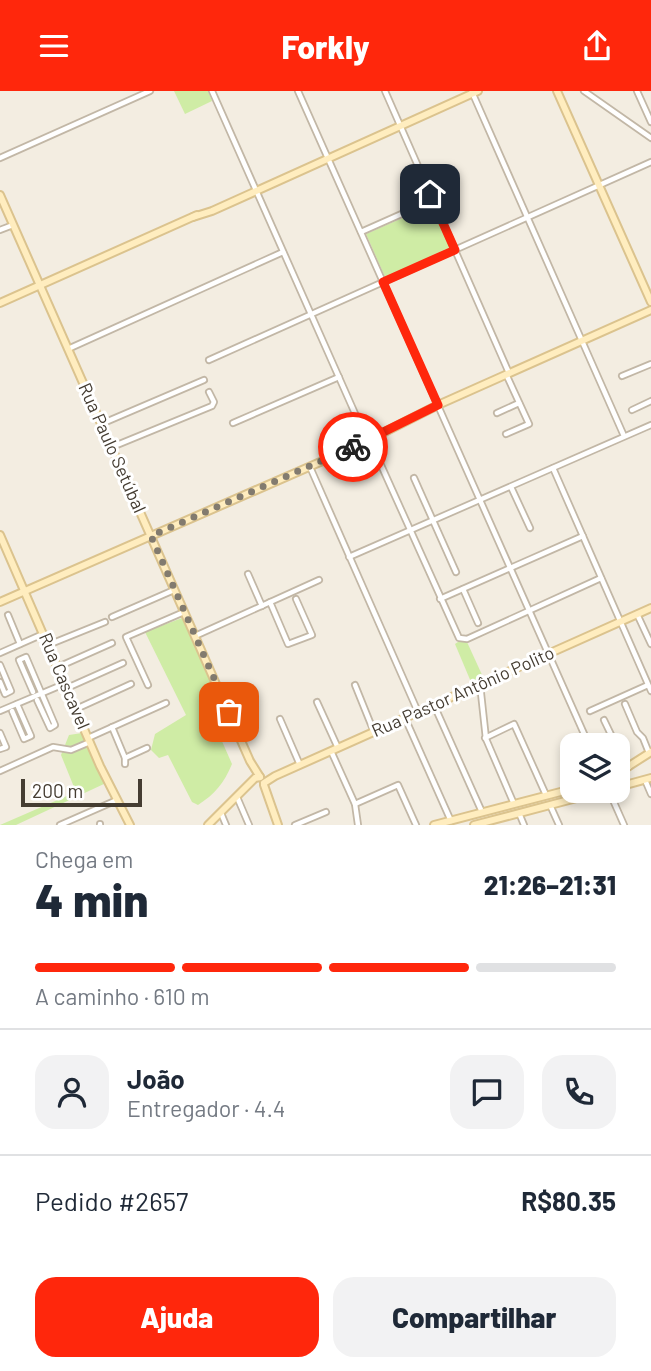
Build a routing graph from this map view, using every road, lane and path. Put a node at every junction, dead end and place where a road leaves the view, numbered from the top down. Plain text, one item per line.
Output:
1 (150, 91) edge
2 (212, 91) edge
3 (298, 91) edge
4 (385, 91) edge
5 (557, 91) edge
6 (584, 91) edge
7 (637, 91) edge
8 (474, 92) edge
9 (651, 122) edge
10 (400, 125) junction
11 (651, 138) edge
12 (328, 157) junction
13 (0, 158) edge
14 (651, 162) edge
15 (599, 185) junction
16 (256, 190) junction
17 (0, 195) edge
18 (433, 200) junction
19 (527, 218) junction
20 (13, 225) junction
21 (0, 230) edge
22 (361, 232) junction
23 (455, 250) junction
24 (283, 252) junction
25 (383, 282) junction
26 (40, 285) junction
27 (651, 302) edge
28 (0, 303) edge
29 (651, 310) edge
30 (311, 314) junction
31 (582, 341) junction
32 (68, 349) junction
33 (209, 360) dead end
34 (651, 364) edge
35 (508, 374) junction
36 (622, 376) dead end
37 (339, 377) junction
38 (204, 380) dead end
39 (209, 392) dead end
40 (649, 402) edge
41 (519, 403) junction
42 (438, 405) junction
43 (632, 410) dead end
44 (651, 412) edge
45 (496, 413) dead end
46 (233, 423) dead end
47 (101, 424) junction
48 (651, 425) edge
49 (506, 434) dead end
50 (624, 436) junction
51 (368, 440) junction
52 (111, 447) junction
53 (310, 467) junction
54 (553, 468) junction
55 (414, 478) dead end
56 (511, 487) junction
57 (480, 500) junction
58 (433, 521) junction
59 (530, 528) dead end
60 (410, 531) junction
61 (0, 535) edge
62 (151, 536) junction
63 (583, 536) junction
64 (349, 557) junction
65 (510, 568) junction
66 (456, 572) dead end
67 (248, 574) dead end
68 (601, 578) junction
69 (318, 580) dead end
70 (463, 589) junction
71 (174, 590) junction
72 (25, 591) junction
73 (296, 599) dead end
74 (440, 599) junction
75 (0, 602) edge
76 (270, 602) junction
77 (262, 605) junction
78 (651, 608) edge
79 (529, 611) junction
80 (184, 613) junction
81 (637, 614) junction
82 (8, 615) dead end
83 (112, 617) dead end
84 (105, 622) dead end
85 (620, 622) junction
86 (478, 623) dead end
87 (43, 634) junction
88 (195, 636) junction
89 (112, 643) dead end
90 (20, 644) junction
91 (651, 644) edge
92 (48, 646) junction
93 (0, 651) edge
94 (548, 654) junction
95 (123, 663) dead end
96 (0, 665) edge
97 (58, 667) junction
98 (0, 682) edge
99 (131, 684) dead end
100 (480, 684) junction
101 (31, 685) junction
102 (148, 685) dead end
103 (355, 685) dead end
104 (648, 685) junction
105 (66, 686) junction
106 (39, 687) junction
107 (651, 691) edge
108 (33, 692) dead end
109 (43, 696) junction
110 (317, 702) dead end
111 (166, 703) dead end
112 (17, 704) junction
113 (625, 704) dead end
114 (434, 705) junction
115 (76, 709) junction
116 (0, 711) edge
117 (12, 711) dead end
118 (590, 711) dead end
119 (20, 712) junction
120 (418, 712) junction
121 (405, 718) junction
122 (16, 719) junction
123 (280, 719) dead end
124 (604, 720) dead end
125 (111, 727) junction
126 (374, 732) junction
127 (0, 733) edge
128 (584, 733) edge
129 (610, 733) edge
130 (485, 737) junction
131 (89, 740) junction
132 (147, 748) dead end
133 (0, 749) edge
134 (334, 750) junction
135 (650, 752) edge
136 (300, 765) junction
137 (630, 766) edge
138 (0, 771) edge
139 (648, 779) edge
140 (260, 783) junction
141 (630, 784) edge
142 (560, 792) edge
143 (651, 794) edge
144 (546, 796) junction
145 (237, 797) junction
146 (118, 799) junction
147 (560, 802) edge
148 (614, 803) edge
149 (355, 804) junction
150 (514, 804) junction
151 (550, 805) junction
152 (500, 807) junction
153 (326, 812) dead end
154 (482, 812) junction
155 (221, 813) junction
156 (519, 813) junction
157 (503, 817) junction
158 (451, 821) junction
159 (487, 823) edge
160 (60, 825) edge
161 (130, 825) edge
162 (208, 825) edge
163 (226, 825) edge
164 (249, 825) edge
165 (278, 825) edge
166 (295, 825) edge
167 (358, 825) edge
168 (416, 825) edge
169 (434, 825) edge
170 (474, 825) edge
171 (524, 825) edge
172 (559, 825) edge
173 (624, 825) edge

1 - 13 street
2 - 16 street
3 - 12 street
4 - 10 street
5 - 15 main road
6 - 11 street
7 - 9 street
8 - 10 main road
8 - 19 street
10 - 12 main road
10 - 18 street
12 - 16 main road
12 - 22 street
14 - 15 street
15 - 19 street
15 - 27 main road
16 - 24 street
16 - 26 main road
17 - 20 main road, Rua Paulo Setúbal
18 - 22 street
18 - 23 street
19 - 23 street
19 - 31 street
20 - 21 street
20 - 26 main road, Rua Paulo Setúbal
22 - 25 street
23 - 25 street
23 - 35 street
24 - 30 street
24 - 32 street
25 - 30 street
25 - 42 street
26 - 28 main road
26 - 32 main road, Rua Paulo Setúbal
29 - 31 main road
30 - 33 street
30 - 37 street
31 - 35 main road
31 - 50 street
32 - 47 main road, Rua Paulo Setúbal
34 - 36 street
35 - 41 street
35 - 42 main road
37 - 46 street
37 - 51 street
38 - 47 street
39 - 52 street
40 - 43 street
40 - 44 street
41 - 45 street
41 - 49 street
42 - 51 main road
42 - 57 street
47 - 52 main road, Rua Paulo Setúbal
48 - 50 street
50 - 54 street
51 - 53 main road
51 - 60 street
52 - 62 main road, Rua Paulo Setúbal
53 - 62 main road
53 - 64 street
54 - 56 street
54 - 63 street
55 - 58 street
56 - 57 street
56 - 59 street
57 - 58 street
57 - 65 street
58 - 60 street
58 - 66 street
60 - 64 street
60 - 74 street
61 - 72 main road, Rua Cascavel
62 - 71 main road, Rua Paulo Setúbal
62 - 72 main road
63 - 65 street
63 - 68 street
64 - 120 street
65 - 70 street
65 - 79 street
67 - 77 street
68 - 79 street
68 - 85 street
69 - 76 street
70 - 74 street
70 - 86 street
71 - 80 main road, Rua Paulo Setúbal
71 - 83 street
72 - 75 main road
72 - 87 main road, Rua Cascavel
73 - 76 street
74 - 79 street
76 - 77 street
77 - 88 street
78 - 81 main road, Rua Pastor Antônio Polito
79 - 94 street
80 - 88 main road, Rua Paulo Setúbal
80 - 102 street
81 - 85 main road, Rua Pastor Antônio Polito
81 - 91 street
82 - 90 street
84 - 92 street
85 - 94 main road, Rua Pastor Antônio Polito
85 - 104 street
87 - 90 street
87 - 92 main road, Rua Cascavel
88 - 140 main road, Rua Paulo Setúbal
89 - 97 street
90 - 93 street
92 - 97 main road, Rua Cascavel
94 - 100 main road, Rua Pastor Antônio Polito
94 - 128 street
95 - 105 street
96 - 98 street
97 - 105 main road, Rua Cascavel
99 - 115 street
100 - 114 main road, Rua Pastor Antônio Polito
100 - 130 street
101 - 106 street
101 - 106 street
101 - 108 street
103 - 126 street
104 - 107 street
104 - 118 street
105 - 109 street
105 - 115 main road, Rua Cascavel
106 - 109 street
109 - 109 street
109 - 112 street
110 - 134 street
111 - 125 street
112 - 116 street
112 - 119 street
113 - 135 street
114 - 120 main road, Rua Pastor Antônio Polito
114 - 154 street
115 - 131 main road, Rua Cascavel
117 - 122 street
119 - 122 street
119 - 122 street
120 - 121 main road, Rua Pastor Antônio Polito
121 - 126 main road, Rua Pastor Antônio Polito
121 - 158 street
123 - 136 street
124 - 129 street
125 - 131 street
125 - 132 street
126 - 134 main road, Rua Pastor Antônio Polito
127 - 133 street
130 - 144 street
130 - 150 street
131 - 138 street
131 - 146 main road, Rua Cascavel
134 - 136 main road, Rua Pastor Antônio Polito
134 - 149 street
135 - 137 main road
136 - 140 main road, Rua Pastor Antônio Polito
139 - 141 main road
139 - 143 street
140 - 145 main road, Rua Pastor Antônio Polito
140 - 165 main road, Rua Paulo Setúbal
142 - 144 main road
144 - 150 main road
145 - 155 main road, Rua Pastor Antônio Polito
145 - 164 street
146 - 160 street
146 - 161 main road, Rua Cascavel
147 - 151 main road
148 - 173 street
149 - 167 street
149 - 168 street
150 - 152 main road
151 - 156 main road
151 - 172 street
152 - 154 main road
152 - 157 main road
153 - 166 street
154 - 158 main road
155 - 162 main road, Rua Pastor Antônio Polito
155 - 163 street
156 - 157 main road
156 - 171 street
157 - 159 main road
158 - 169 main road
159 - 170 main road

